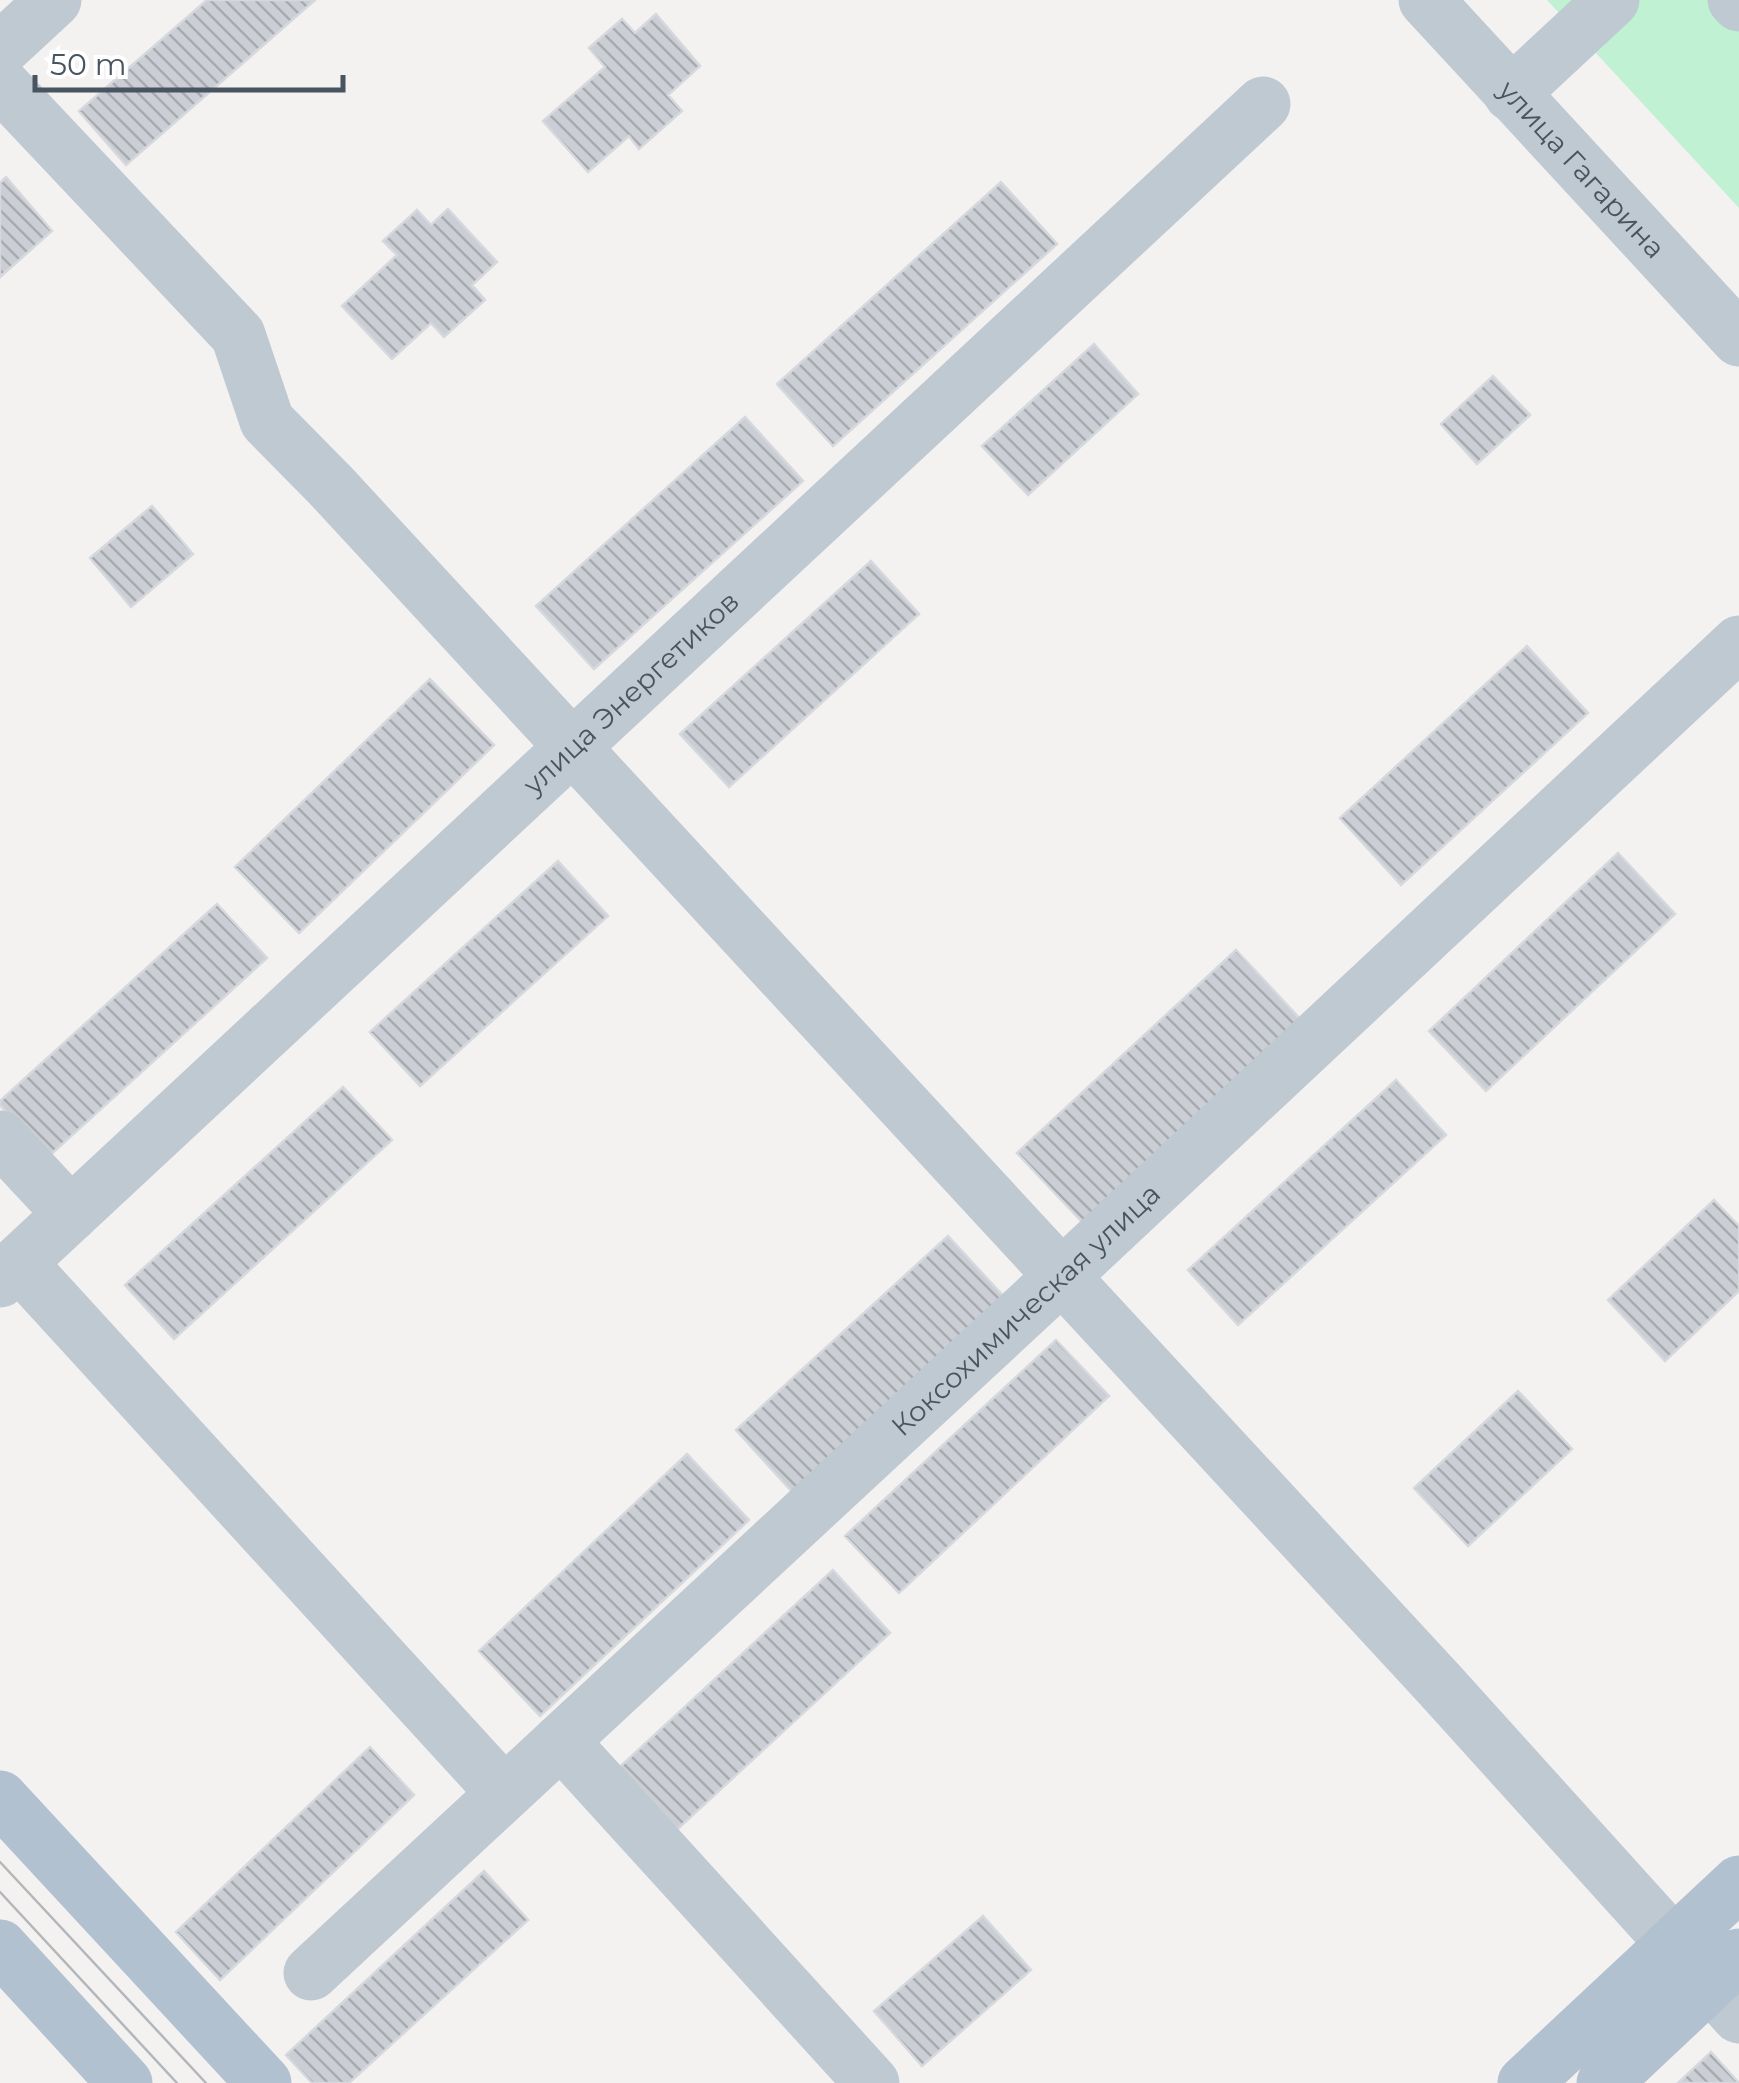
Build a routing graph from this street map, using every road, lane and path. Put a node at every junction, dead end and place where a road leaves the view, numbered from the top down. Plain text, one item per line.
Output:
1 (54, 0) edge
2 (1426, 0) edge
3 (1612, 0) edge
4 (0, 50) edge
5 (0, 83) edge
6 (1511, 94) junction
7 (1264, 104) dead end
8 (1739, 339) edge
9 (1739, 643) edge
10 (572, 748) junction
11 (0, 1138) edge
12 (70, 1214) junction
13 (9, 1272) edge
14 (1061, 1277) junction
15 (561, 1742) junction
16 (504, 1793) junction
17 (0, 1798) edge
18 (1739, 1883) edge
19 (0, 1948) edge
20 (311, 1972) dead end
21 (1715, 1975) edge
22 (125, 2083) edge
23 (264, 2083) edge
24 (872, 2083) edge
25 (1525, 2083) edge
26 (1604, 2083) edge

1 - 4 street
2 - 6 street, улица Гагарина
3 - 6 street
5 - 10 street
6 - 8 street, улица Гагарина
7 - 10 street, улица Энергетиков
9 - 14 street, Коксохимическая улица
10 - 12 street, улица Энергетиков
10 - 14 street
11 - 12 street
12 - 13 street, улица Энергетиков
13 - 16 street
14 - 15 street, Коксохимическая улица
14 - 21 street
15 - 16 street, Коксохимическая улица
15 - 24 street
16 - 20 street, Коксохимическая улица
17 - 23 main road
18 - 21 main road
19 - 22 main road
21 - 25 main road
21 - 26 main road

